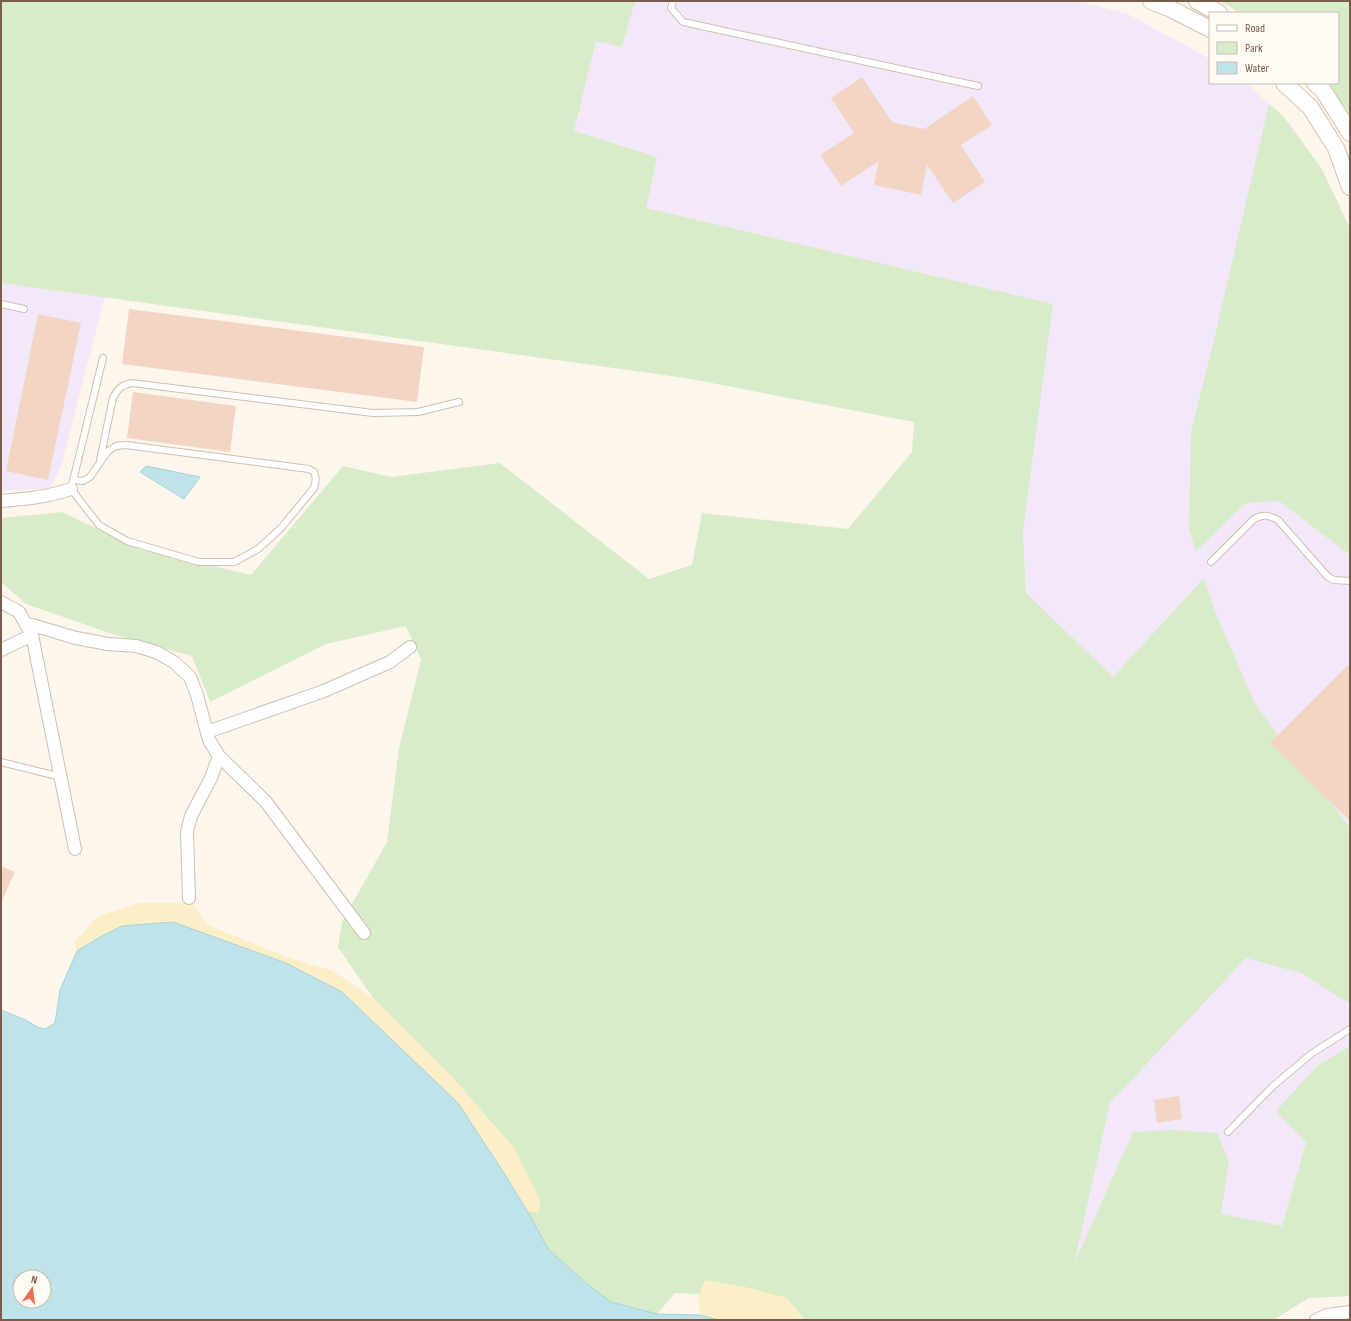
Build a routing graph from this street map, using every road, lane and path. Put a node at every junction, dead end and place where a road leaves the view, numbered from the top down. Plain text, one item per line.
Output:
1 (673, 1) edge
2 (1151, 1) edge
3 (1197, 1) edge
4 (1217, 12) edge
5 (1209, 28) edge
6 (1285, 84) edge
7 (1316, 84) edge
8 (978, 86) dead end
9 (1350, 133) edge
10 (1350, 187) edge
11 (1, 304) edge
12 (24, 309) dead end
13 (103, 358) dead end
14 (459, 402) dead end
15 (100, 464) junction
16 (72, 485) junction
17 (1, 501) edge
18 (1211, 562) dead end
19 (1350, 581) edge
20 (1, 602) edge
21 (25, 623) junction
22 (32, 635) junction
23 (410, 647) dead end
24 (1, 650) edge
25 (207, 732) junction
26 (219, 756) junction
27 (1, 762) edge
28 (61, 776) junction
29 (75, 849) dead end
30 (188, 898) dead end
31 (364, 933) dead end
32 (1350, 1029) edge
33 (1228, 1132) dead end
34 (1350, 1312) edge
35 (1316, 1320) edge

1 - 8 lane
2 - 5 main road
3 - 4 main road
6 - 10 main road
7 - 9 main road
11 - 12 lane
13 - 16 lane
14 - 15 lane
15 - 16 lane
15 - 16 lane
16 - 17 street
18 - 19 lane
20 - 21 street
21 - 22 street
21 - 25 street
22 - 24 street
22 - 28 street
23 - 25 street
25 - 26 street
26 - 30 street
26 - 31 street
27 - 28 lane
28 - 29 street
32 - 33 lane
34 - 35 street

